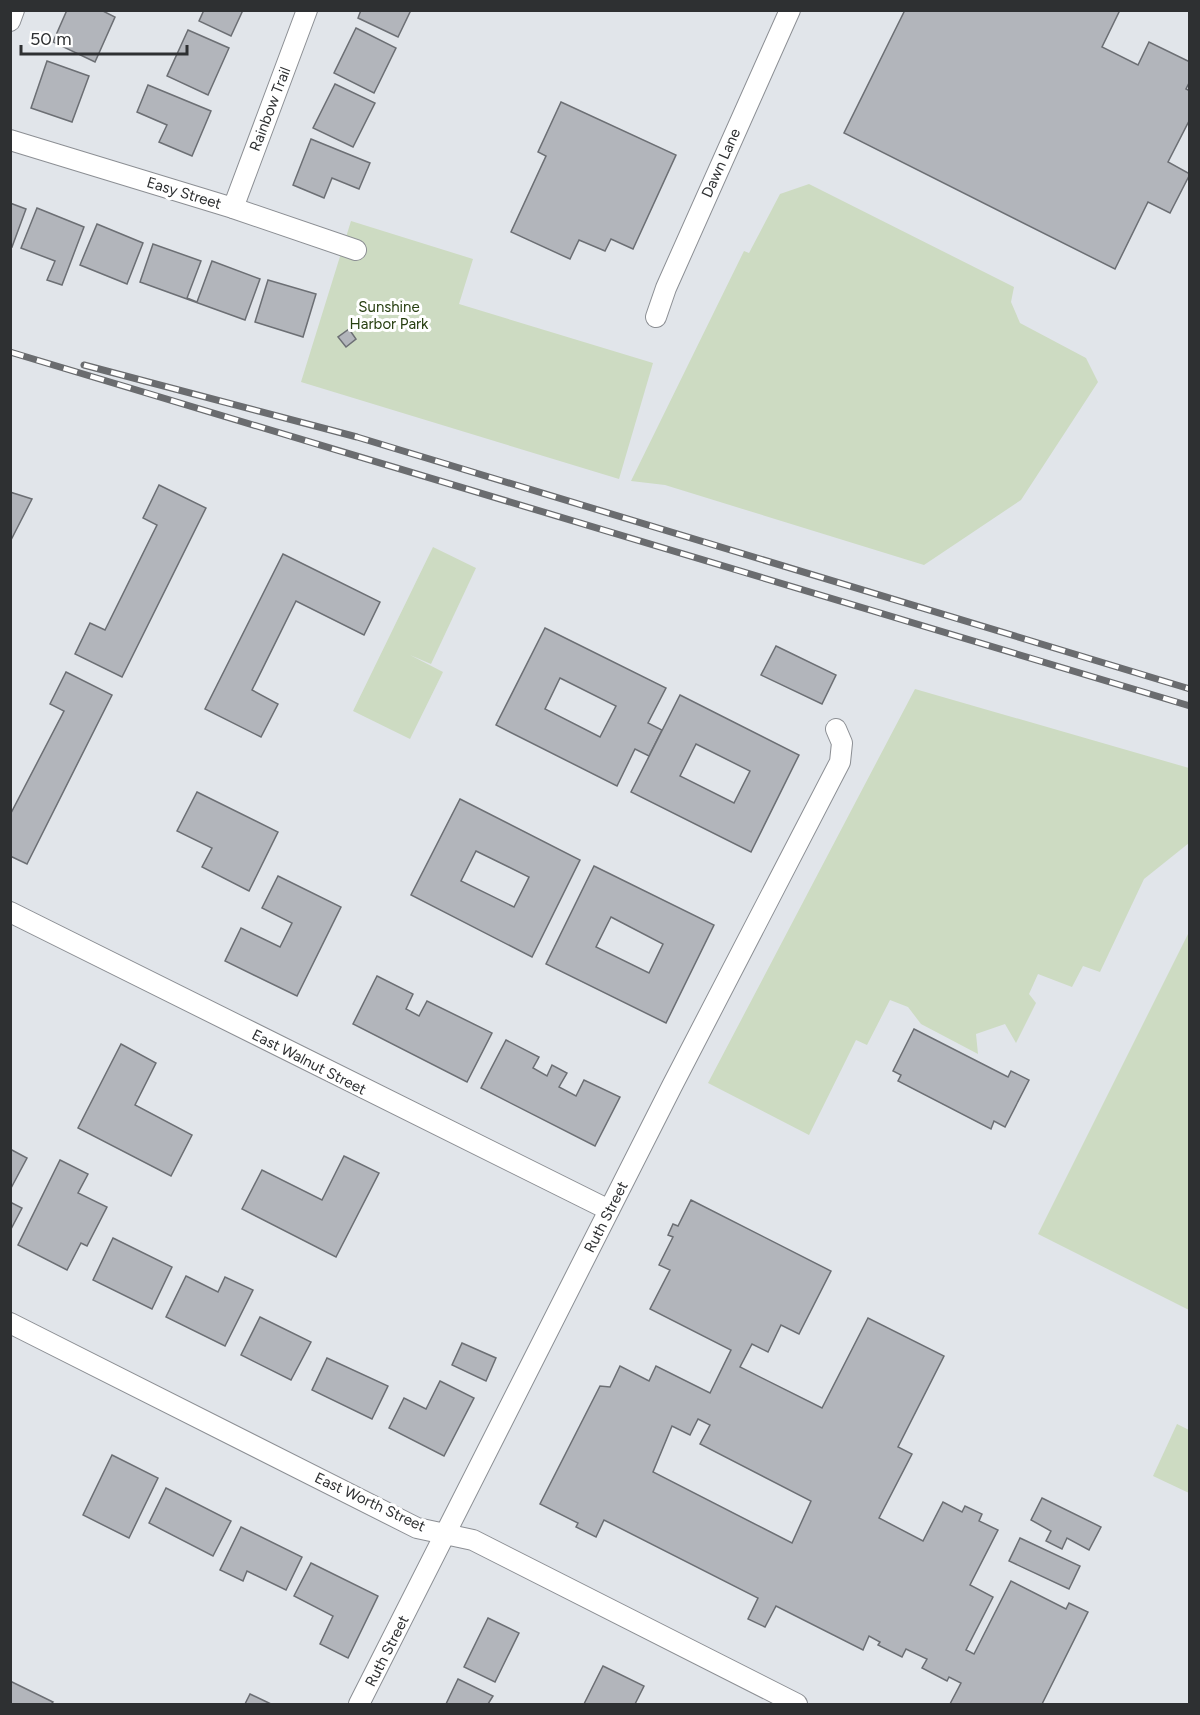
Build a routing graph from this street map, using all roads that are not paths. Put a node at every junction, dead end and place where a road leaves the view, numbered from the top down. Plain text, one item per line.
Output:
1 (14, 10) edge
2 (307, 10) edge
3 (790, 10) edge
4 (10, 21) edge
5 (10, 140) edge
6 (232, 208) junction
7 (356, 250) dead end
8 (656, 317) dead end
9 (836, 729) dead end
10 (10, 912) edge
11 (609, 1210) junction
12 (10, 1323) edge
13 (446, 1534) junction
14 (359, 1704) edge
15 (797, 1704) edge

1 - 4 street
2 - 6 street, Rainbow Trail
3 - 8 street, Dawn Lane
5 - 6 street, Easy Street
6 - 7 street, Easy Street
9 - 11 street, Ruth Street
10 - 11 street, East Walnut Street
11 - 13 street, Ruth Street
12 - 13 street, East Worth Street
13 - 14 street, Ruth Street
13 - 15 street, East Worth Street

